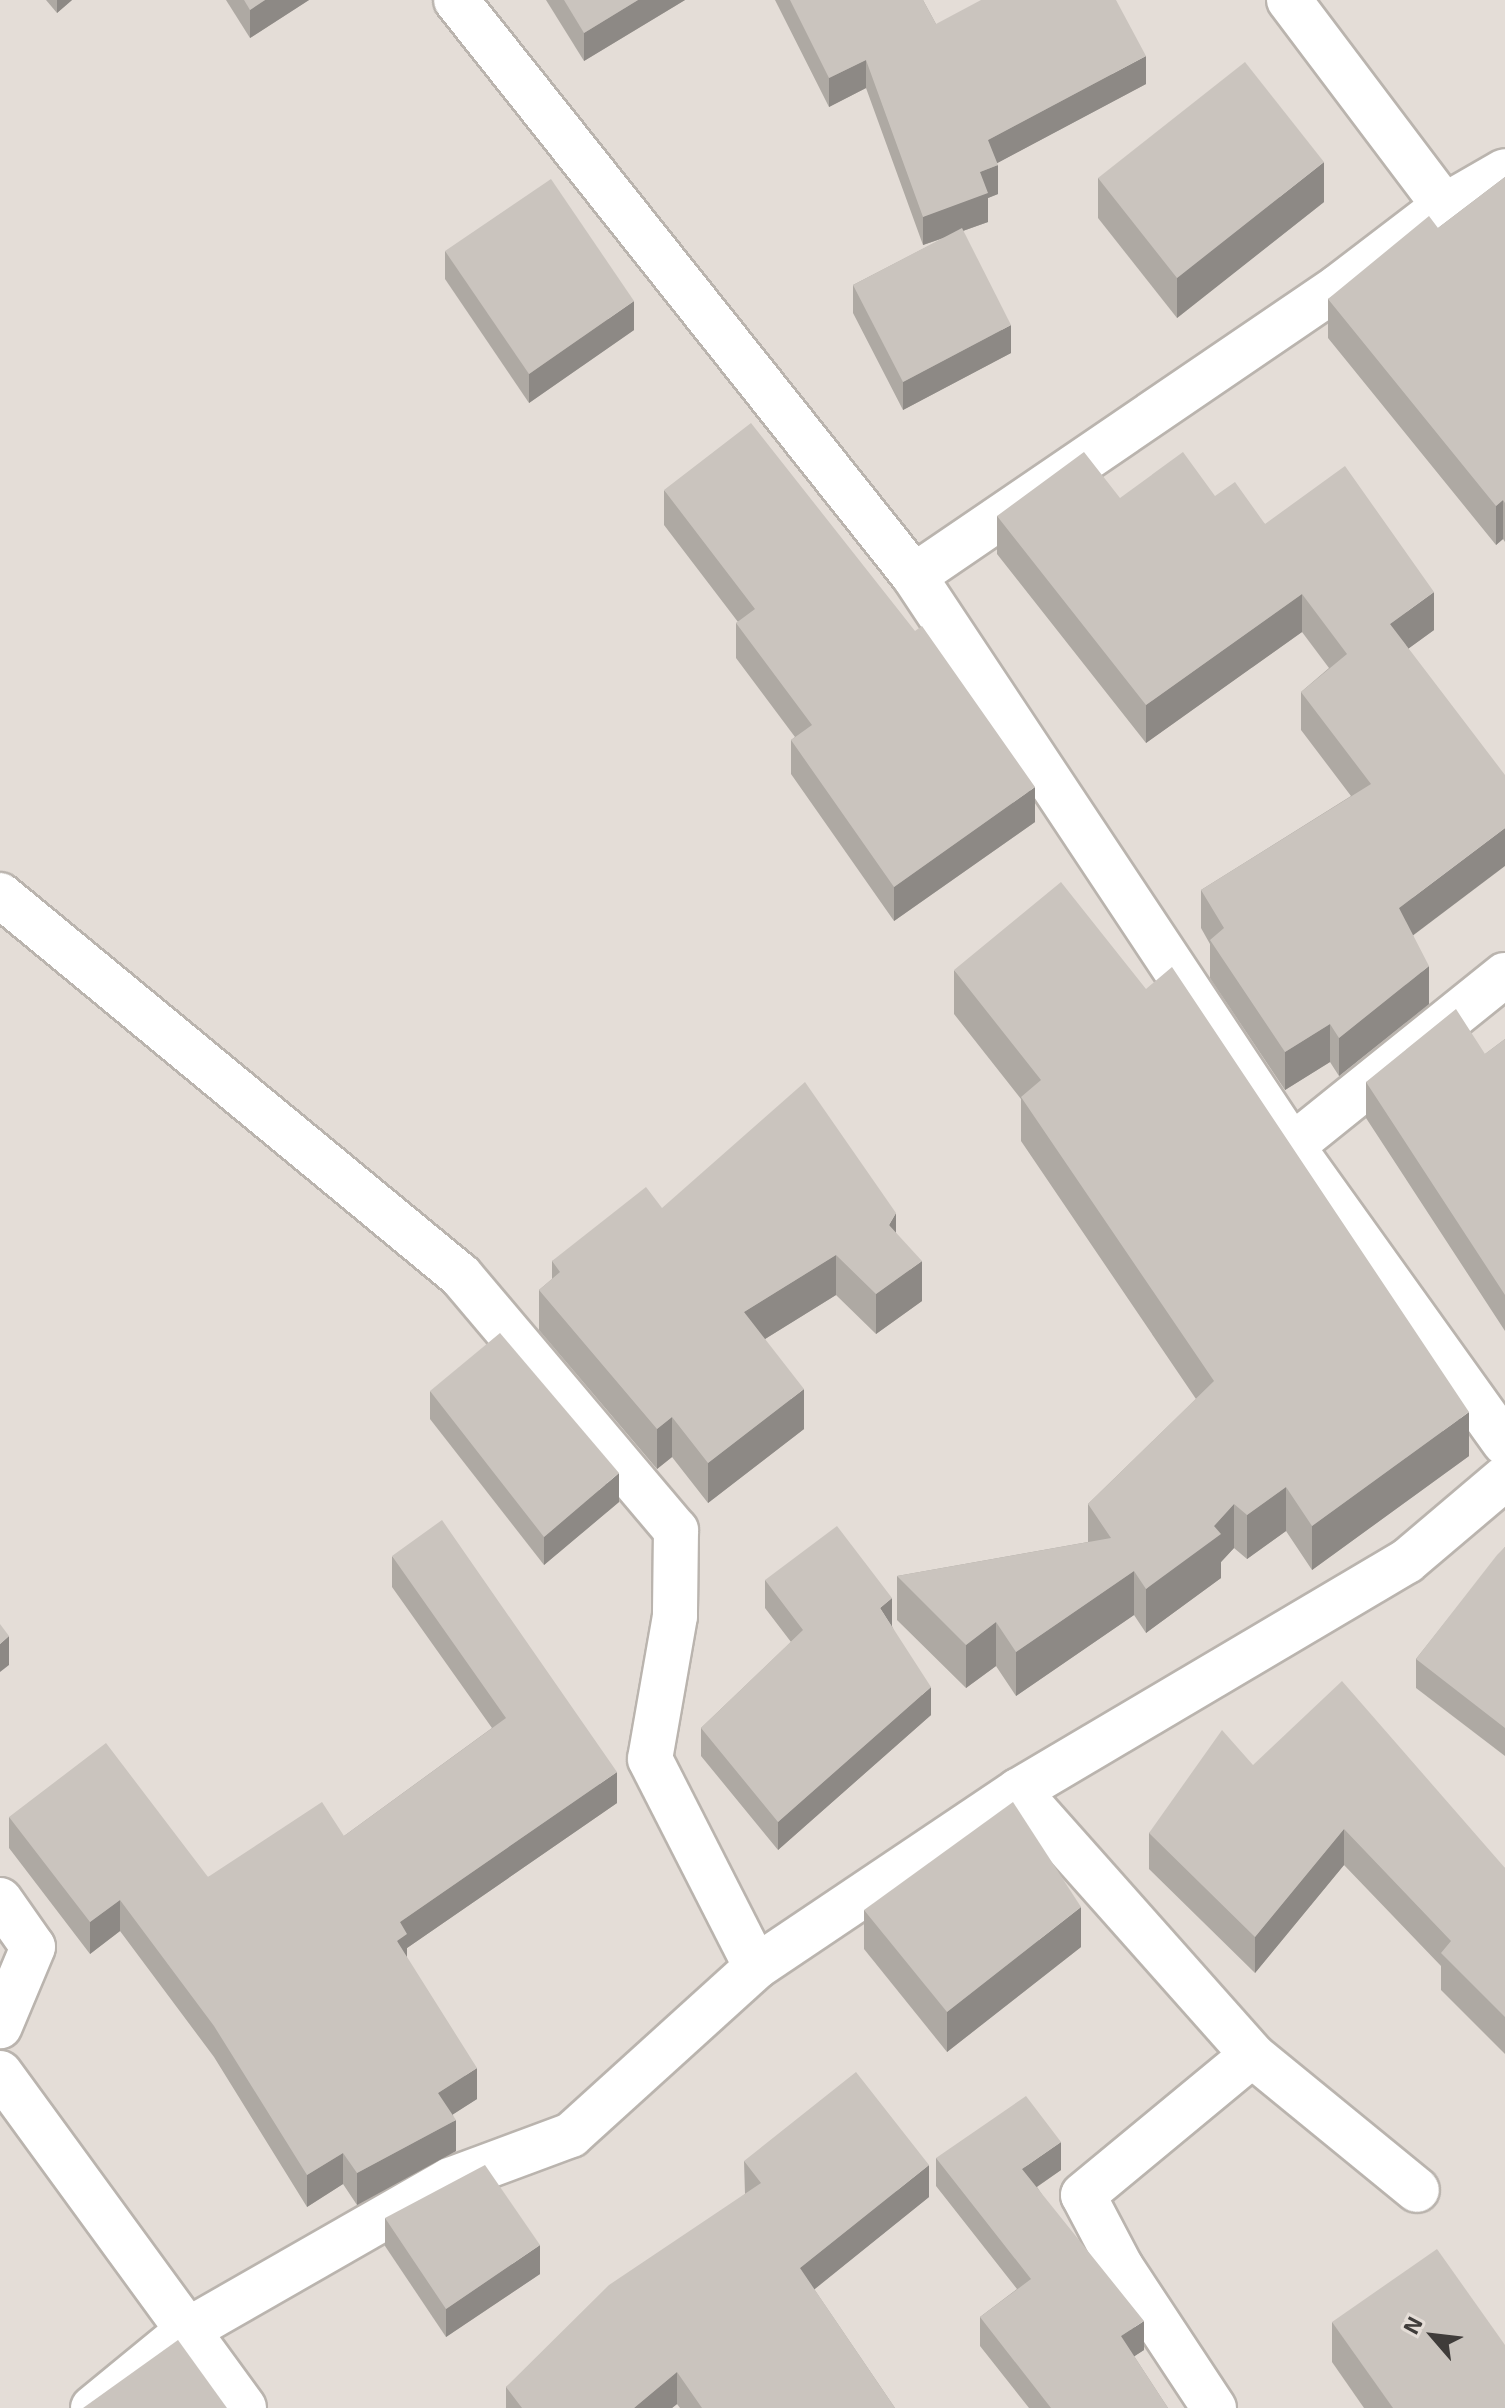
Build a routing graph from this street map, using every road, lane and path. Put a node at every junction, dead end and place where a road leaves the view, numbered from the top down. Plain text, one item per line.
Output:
1 (456, 0) edge
2 (1289, 0) edge
3 (1505, 171) edge
4 (1444, 206) junction
5 (914, 576) junction
6 (0, 895) edge
7 (1505, 975) edge
8 (1292, 1146) junction
9 (1505, 1443) edge
10 (1505, 1478) edge
11 (1018, 1791) junction
12 (0, 1900) edge
13 (756, 1967) junction
14 (0, 2026) edge
15 (1252, 2055) junction
16 (0, 2073) edge
17 (1417, 2190) dead end
18 (188, 2330) junction
19 (93, 2408) edge
20 (244, 2408) edge
21 (1214, 2408) edge

1 - 5 street
2 - 4 street
3 - 4 street
4 - 5 street
5 - 8 street
6 - 13 street
7 - 8 street
8 - 9 street
10 - 11 street
11 - 13 street
11 - 15 street
12 - 14 street
13 - 18 street
15 - 17 street
15 - 21 street
16 - 18 street
18 - 19 street
18 - 20 street

